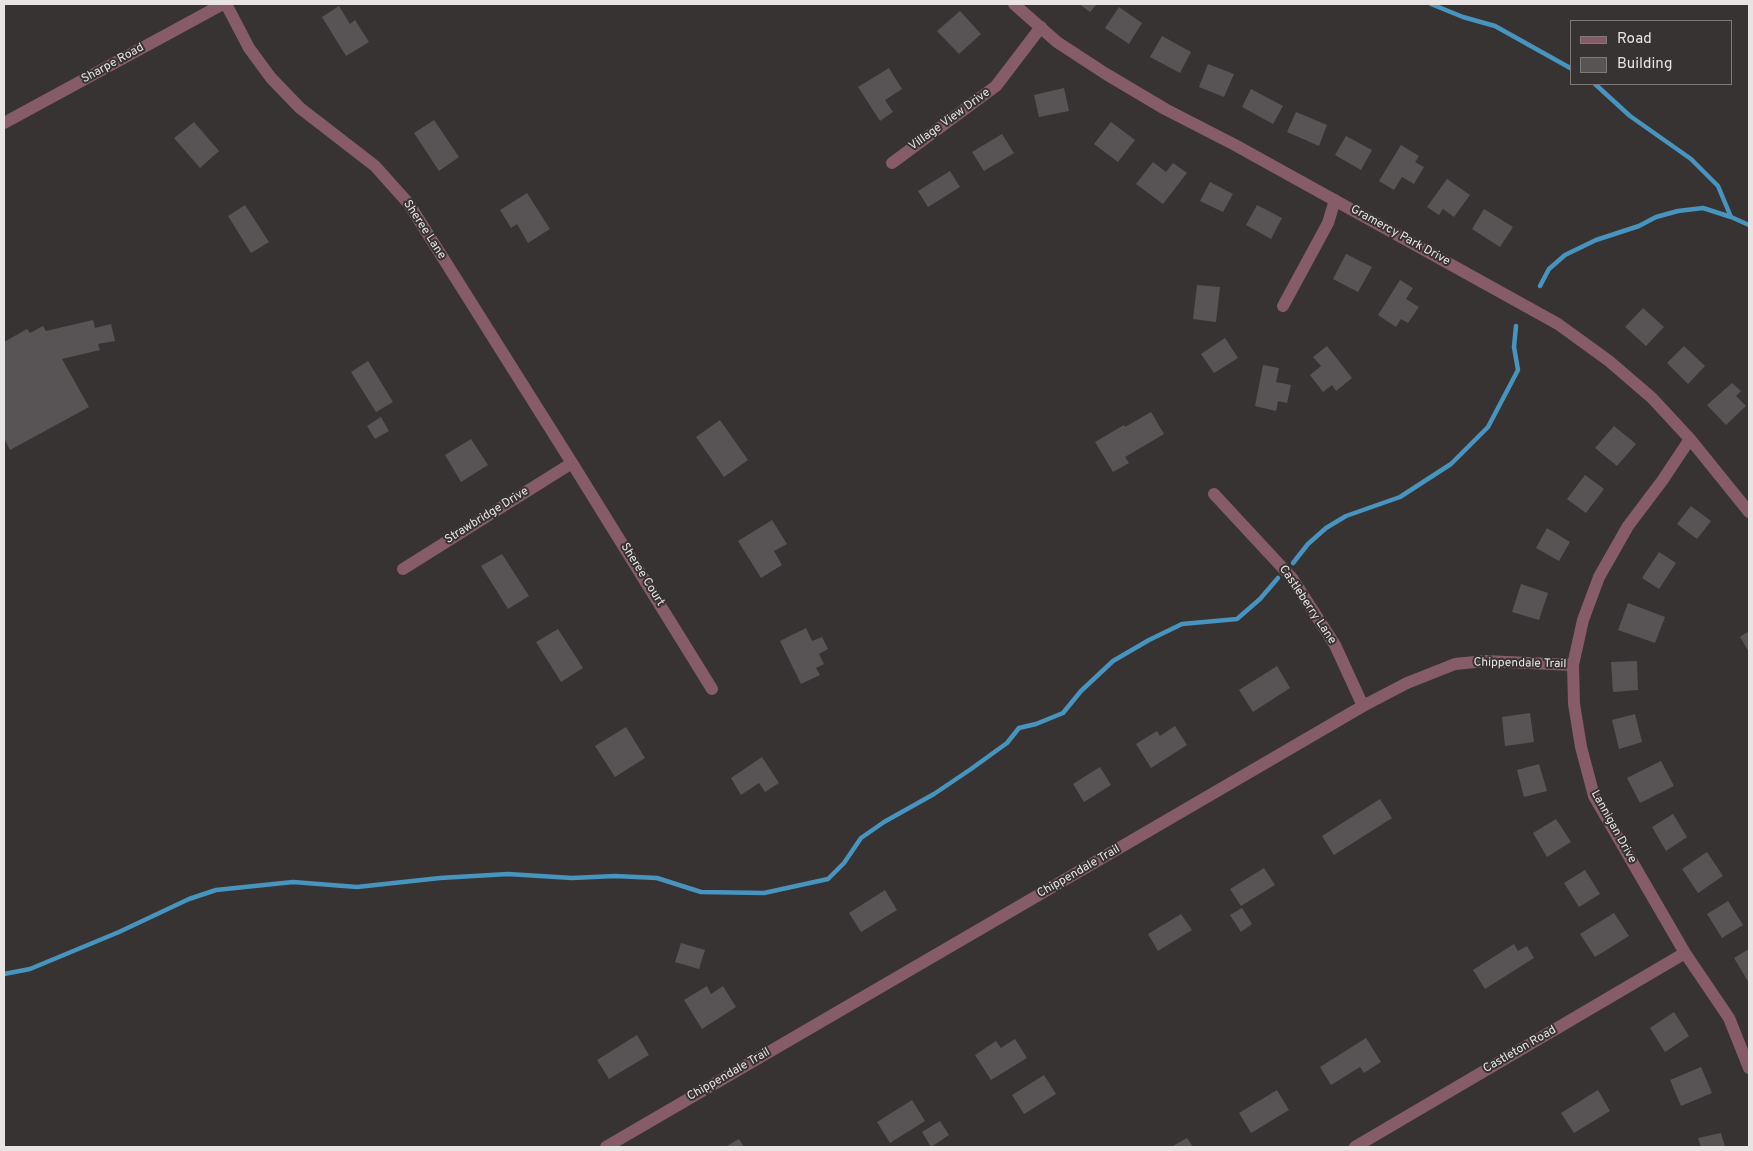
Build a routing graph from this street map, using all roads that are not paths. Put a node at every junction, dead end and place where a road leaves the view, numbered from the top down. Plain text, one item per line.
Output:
1 (225, 4) edge
2 (1014, 4) edge
3 (1041, 27) junction
4 (4, 123) edge
5 (892, 162) dead end
6 (1335, 200) junction
7 (1283, 306) dead end
8 (1690, 439) junction
9 (572, 463) junction
10 (1214, 494) dead end
11 (1749, 512) edge
12 (403, 569) dead end
13 (1573, 666) junction
14 (712, 689) dead end
15 (1363, 706) junction
16 (1685, 953) junction
17 (1749, 1068) edge
18 (606, 1147) edge
19 (1355, 1147) edge

1 - 4 street, Sharpe Road
1 - 9 street, Sheree Lane
2 - 3 street, Gramercy Park Drive
3 - 5 street, Village View Drive
3 - 6 street, Gramercy Park Drive
6 - 7 street
6 - 8 street, Gramercy Park Drive
8 - 11 street, Gramercy Park Drive
8 - 13 street, Lannigan Drive
9 - 12 street, Strawbridge Drive
9 - 14 street, Sheree Court
10 - 15 street, Castleberry Lane
13 - 15 street, Chippendale Trail
13 - 16 street, Lannigan Drive
15 - 18 street, Chippendale Trail
16 - 17 street, Lannigan Drive
16 - 19 street, Castleton Road

